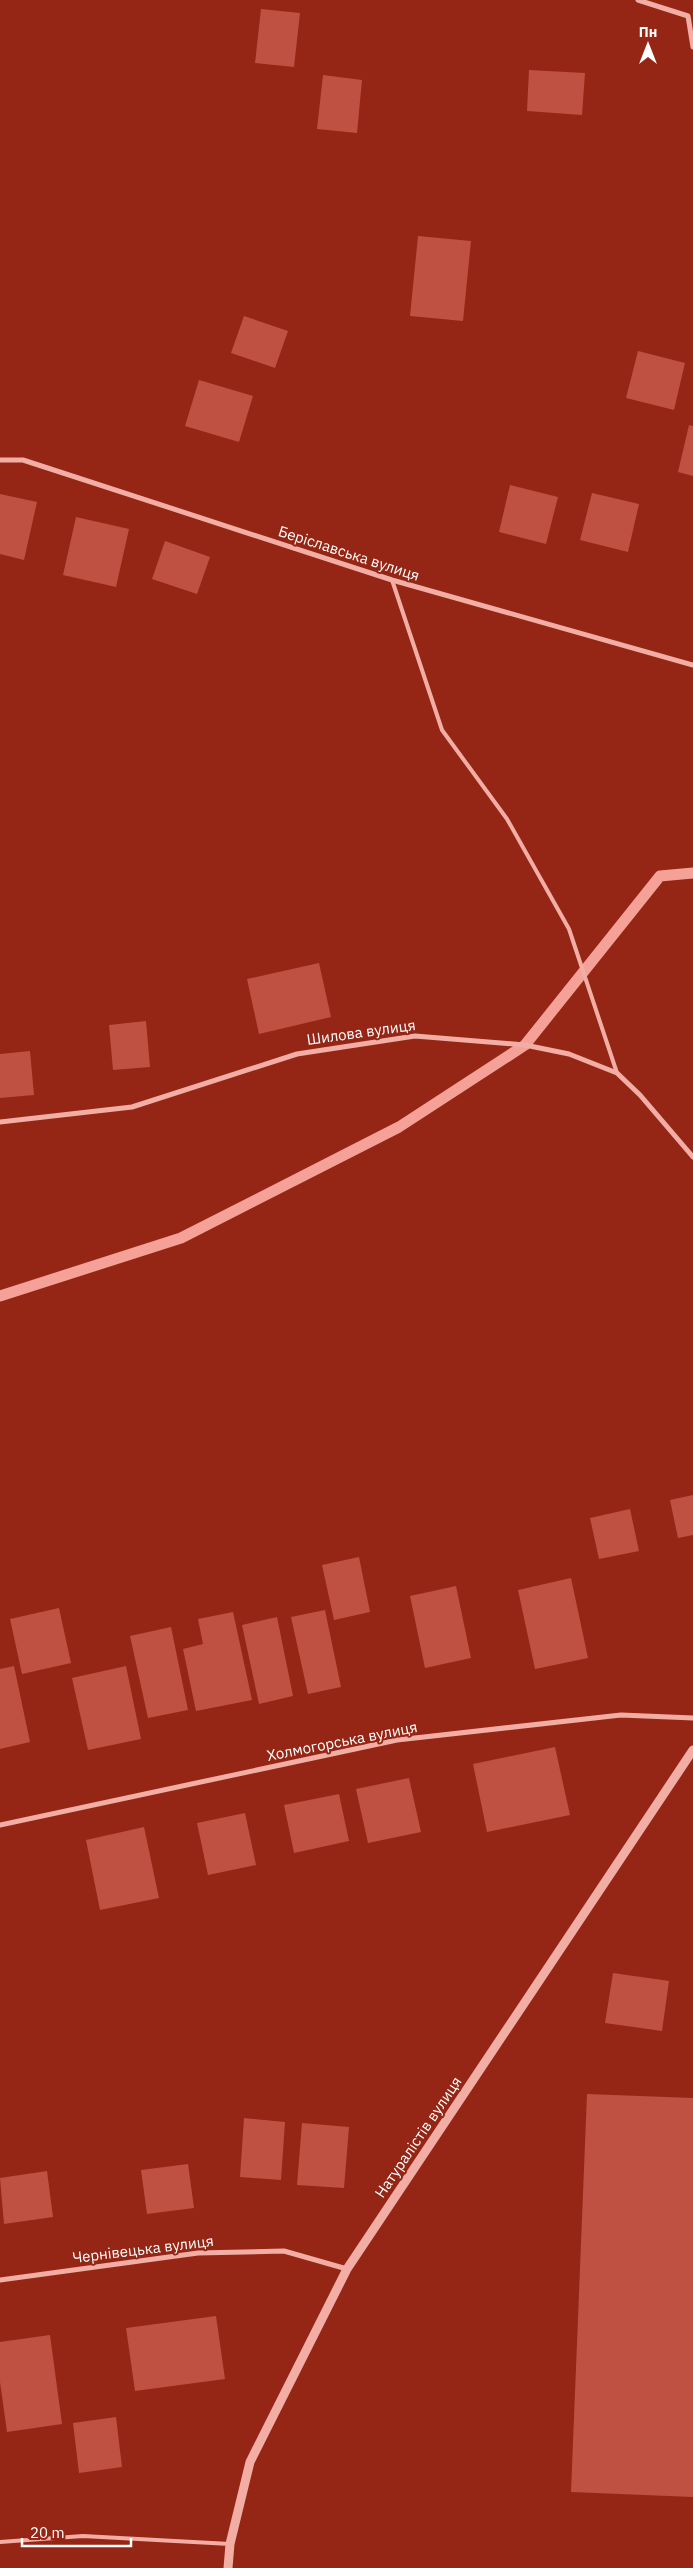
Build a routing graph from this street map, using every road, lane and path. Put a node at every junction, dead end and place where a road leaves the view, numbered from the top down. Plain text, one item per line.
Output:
1 (638, 0) edge
2 (693, 47) edge
3 (0, 460) edge
4 (392, 580) junction
5 (693, 665) edge
6 (617, 1073) junction
7 (0, 1122) edge
8 (693, 1157) edge
9 (693, 1718) edge
10 (693, 1750) edge
11 (0, 1825) edge
12 (347, 2269) junction
13 (0, 2280) edge
14 (0, 2542) edge
15 (230, 2544) junction
16 (228, 2568) edge

1 - 2 street
3 - 4 street, Беріславська вулиця
4 - 5 street, Беріславська вулиця
4 - 6 lane
6 - 7 street, Шилова вулиця
6 - 8 street, Шилова вулиця
9 - 11 street, Холмогорська вулиця
10 - 12 street, Натуралістів вулиця
12 - 13 street, Чернівецька вулиця
12 - 15 street, Натуралістів вулиця
14 - 15 lane
15 - 16 street, Натуралістів вулиця

